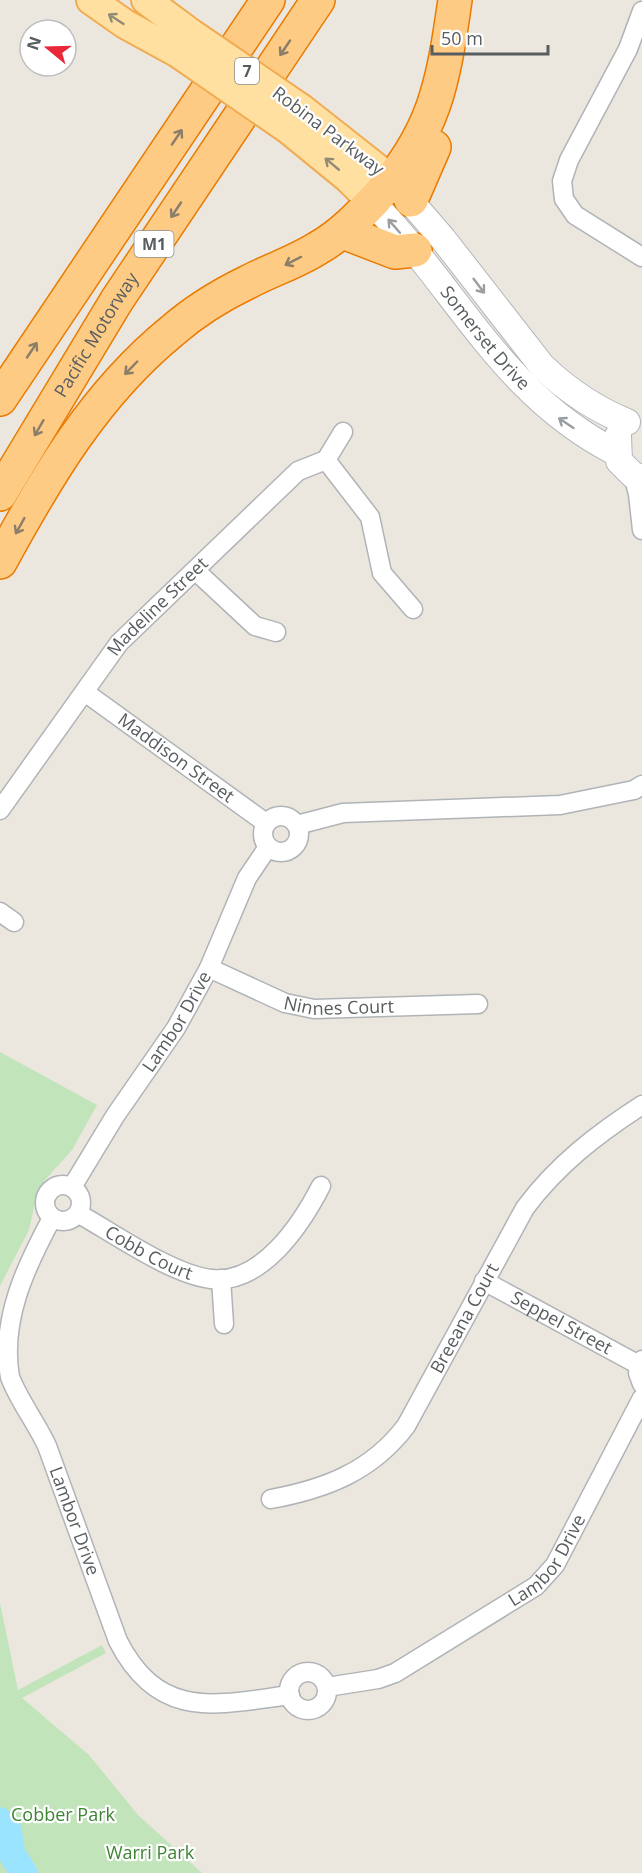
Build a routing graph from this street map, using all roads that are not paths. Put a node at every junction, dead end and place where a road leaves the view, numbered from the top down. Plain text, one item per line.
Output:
1 (91, 0) edge
2 (146, 0) edge
3 (268, 0) edge
4 (318, 0) edge
5 (455, 0) edge
6 (642, 11) edge
7 (185, 43) junction
8 (392, 194) junction
9 (343, 231) junction
10 (415, 250) junction
11 (642, 257) edge
12 (0, 399) edge
13 (634, 419) edge
14 (343, 432) dead end
15 (617, 453) junction
16 (326, 460) junction
17 (638, 476) edge
18 (0, 494) edge
19 (642, 530) edge
20 (0, 562) edge
21 (196, 571) junction
22 (413, 609) dead end
23 (276, 632) dead end
24 (86, 693) junction
25 (642, 785) edge
26 (0, 810) edge
27 (266, 823) junction
28 (297, 825) junction
29 (268, 847) junction
30 (209, 968) junction
31 (478, 1004) dead end
32 (642, 1105) edge
33 (321, 1186) dead end
34 (72, 1187) junction
35 (79, 1214) junction
36 (52, 1218) junction
37 (221, 1279) junction
38 (484, 1281) junction
39 (224, 1324) dead end
40 (641, 1362) edge
41 (642, 1384) edge
42 (642, 1398) edge
43 (271, 1499) dead end
44 (327, 1687) junction
45 (290, 1695) junction

7 -> 1 main road, Robina Parkway / 7
2 - 7 main road, Robina Parkway / 7
12 -> 3 highway, M1
4 -> 18 highway, Pacific Motorway / M1
5 - 8 highway
6 - 11 street
7 - 8 main road, Robina Parkway / 7, bridge
8 - 9 highway
10 -> 8 main road, Somerset Drive
8 -> 13 main road, Somerset Drive
9 - 10 highway
9 -> 20 highway
15 -> 10 main road, Somerset Drive
13 - 15 main road, Somerset Drive
14 - 16 street
15 - 17 main road, Somerset Drive
16 - 21 street, Madeline Street
16 - 22 street
17 - 19 street
21 - 23 street
21 - 24 street, Madeline Street
24 - 26 street, Madeline Street
24 - 27 street, Maddison Street
25 - 28 street
27 - 28 street
27 - 29 street
28 - 29 street
29 - 30 street, Lambor Drive
30 - 31 street, Ninnes Court
30 - 34 street, Lambor Drive
32 - 38 street, Breeana Court
33 - 37 street
34 - 35 street
34 - 36 street
35 - 36 street
35 - 37 street, Cobb Court
36 - 45 street, Lambor Drive
37 - 39 street
38 - 40 street, Seppel Street
38 - 43 street, Breeana Court
40 - 41 street
42 - 44 street, Lambor Drive
44 - 45 street
44 - 45 street

